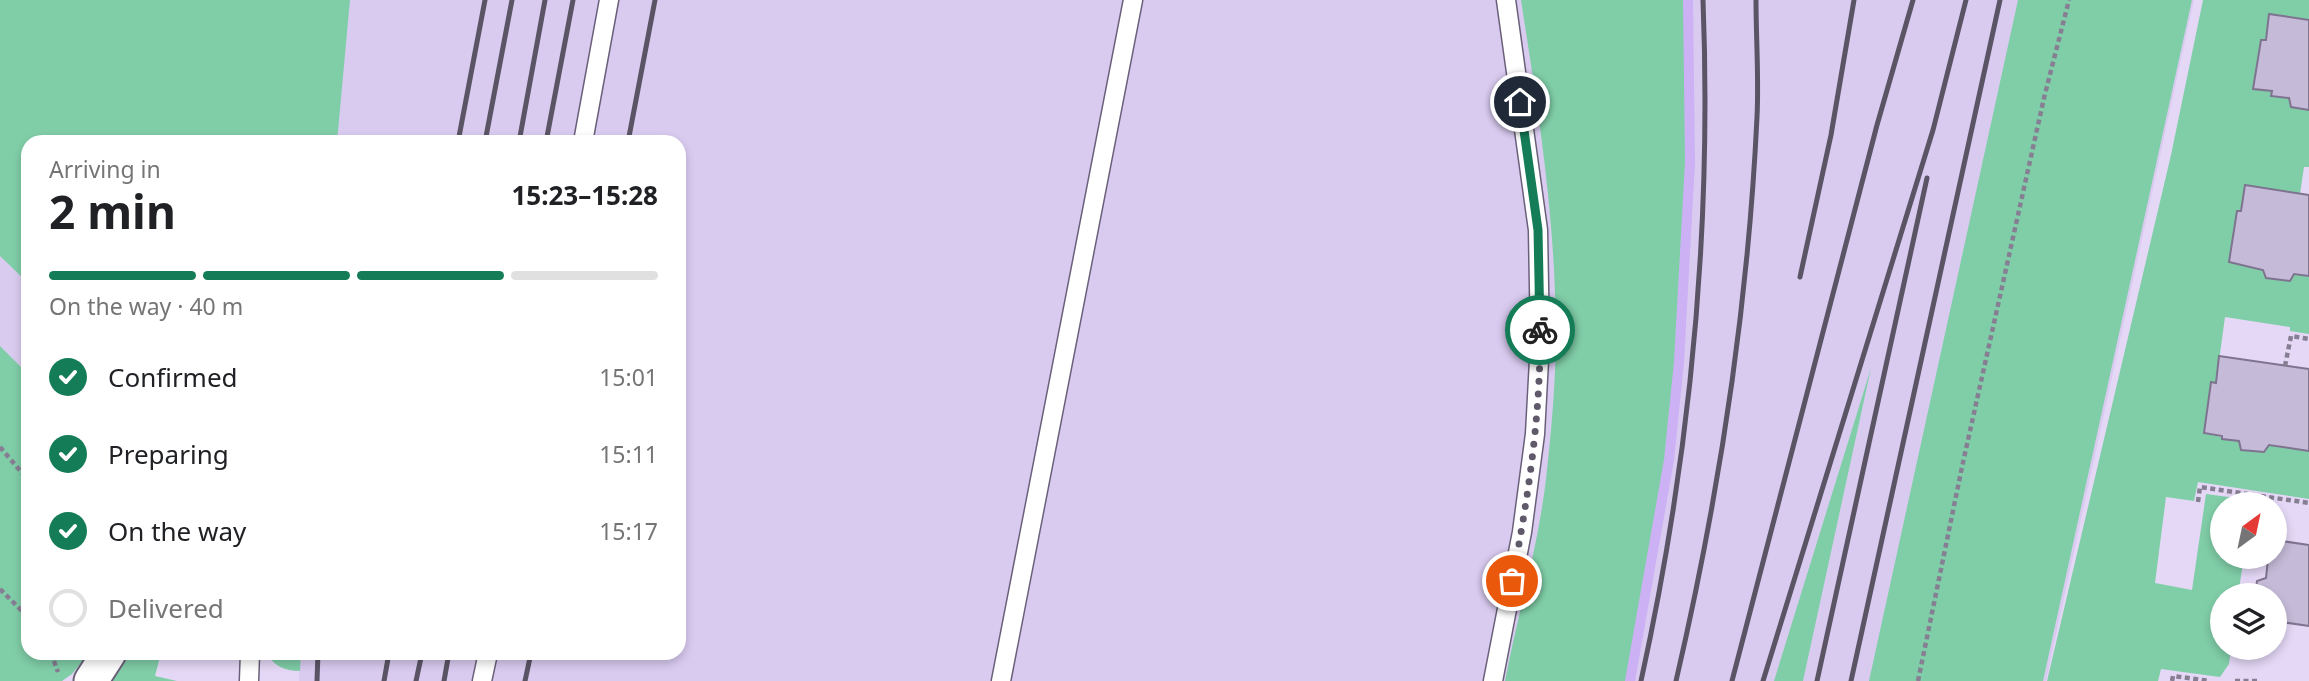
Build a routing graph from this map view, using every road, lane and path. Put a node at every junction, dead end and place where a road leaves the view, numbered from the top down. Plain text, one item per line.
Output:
1 (609, 0) edge
2 (1133, 0) edge
3 (1506, 0) edge
4 (2069, 0) edge
5 (584, 135) edge
6 (2309, 339) edge
7 (2285, 366) dead end
8 (0, 447) edge
9 (21, 472) edge
10 (2198, 502) dead end
11 (2309, 503) edge
12 (0, 589) edge
13 (21, 610) edge
14 (104, 660) edge
15 (250, 660) edge
16 (486, 660) edge
17 (90, 681) edge
18 (248, 681) edge
19 (482, 681) edge
20 (1001, 681) edge
21 (1493, 681) edge
22 (1918, 681) edge
23 (2172, 681) edge
24 (2210, 681) edge
25 (2235, 681) edge
26 (2257, 681) edge

1 - 5 lane
2 - 20 lane
3 - 21 lane
4 - 22 path
6 - 7 path
8 - 9 path
10 - 11 path
12 - 13 path
14 - 17 street
15 - 18 lane
16 - 19 lane
23 - 24 path
25 - 26 path

